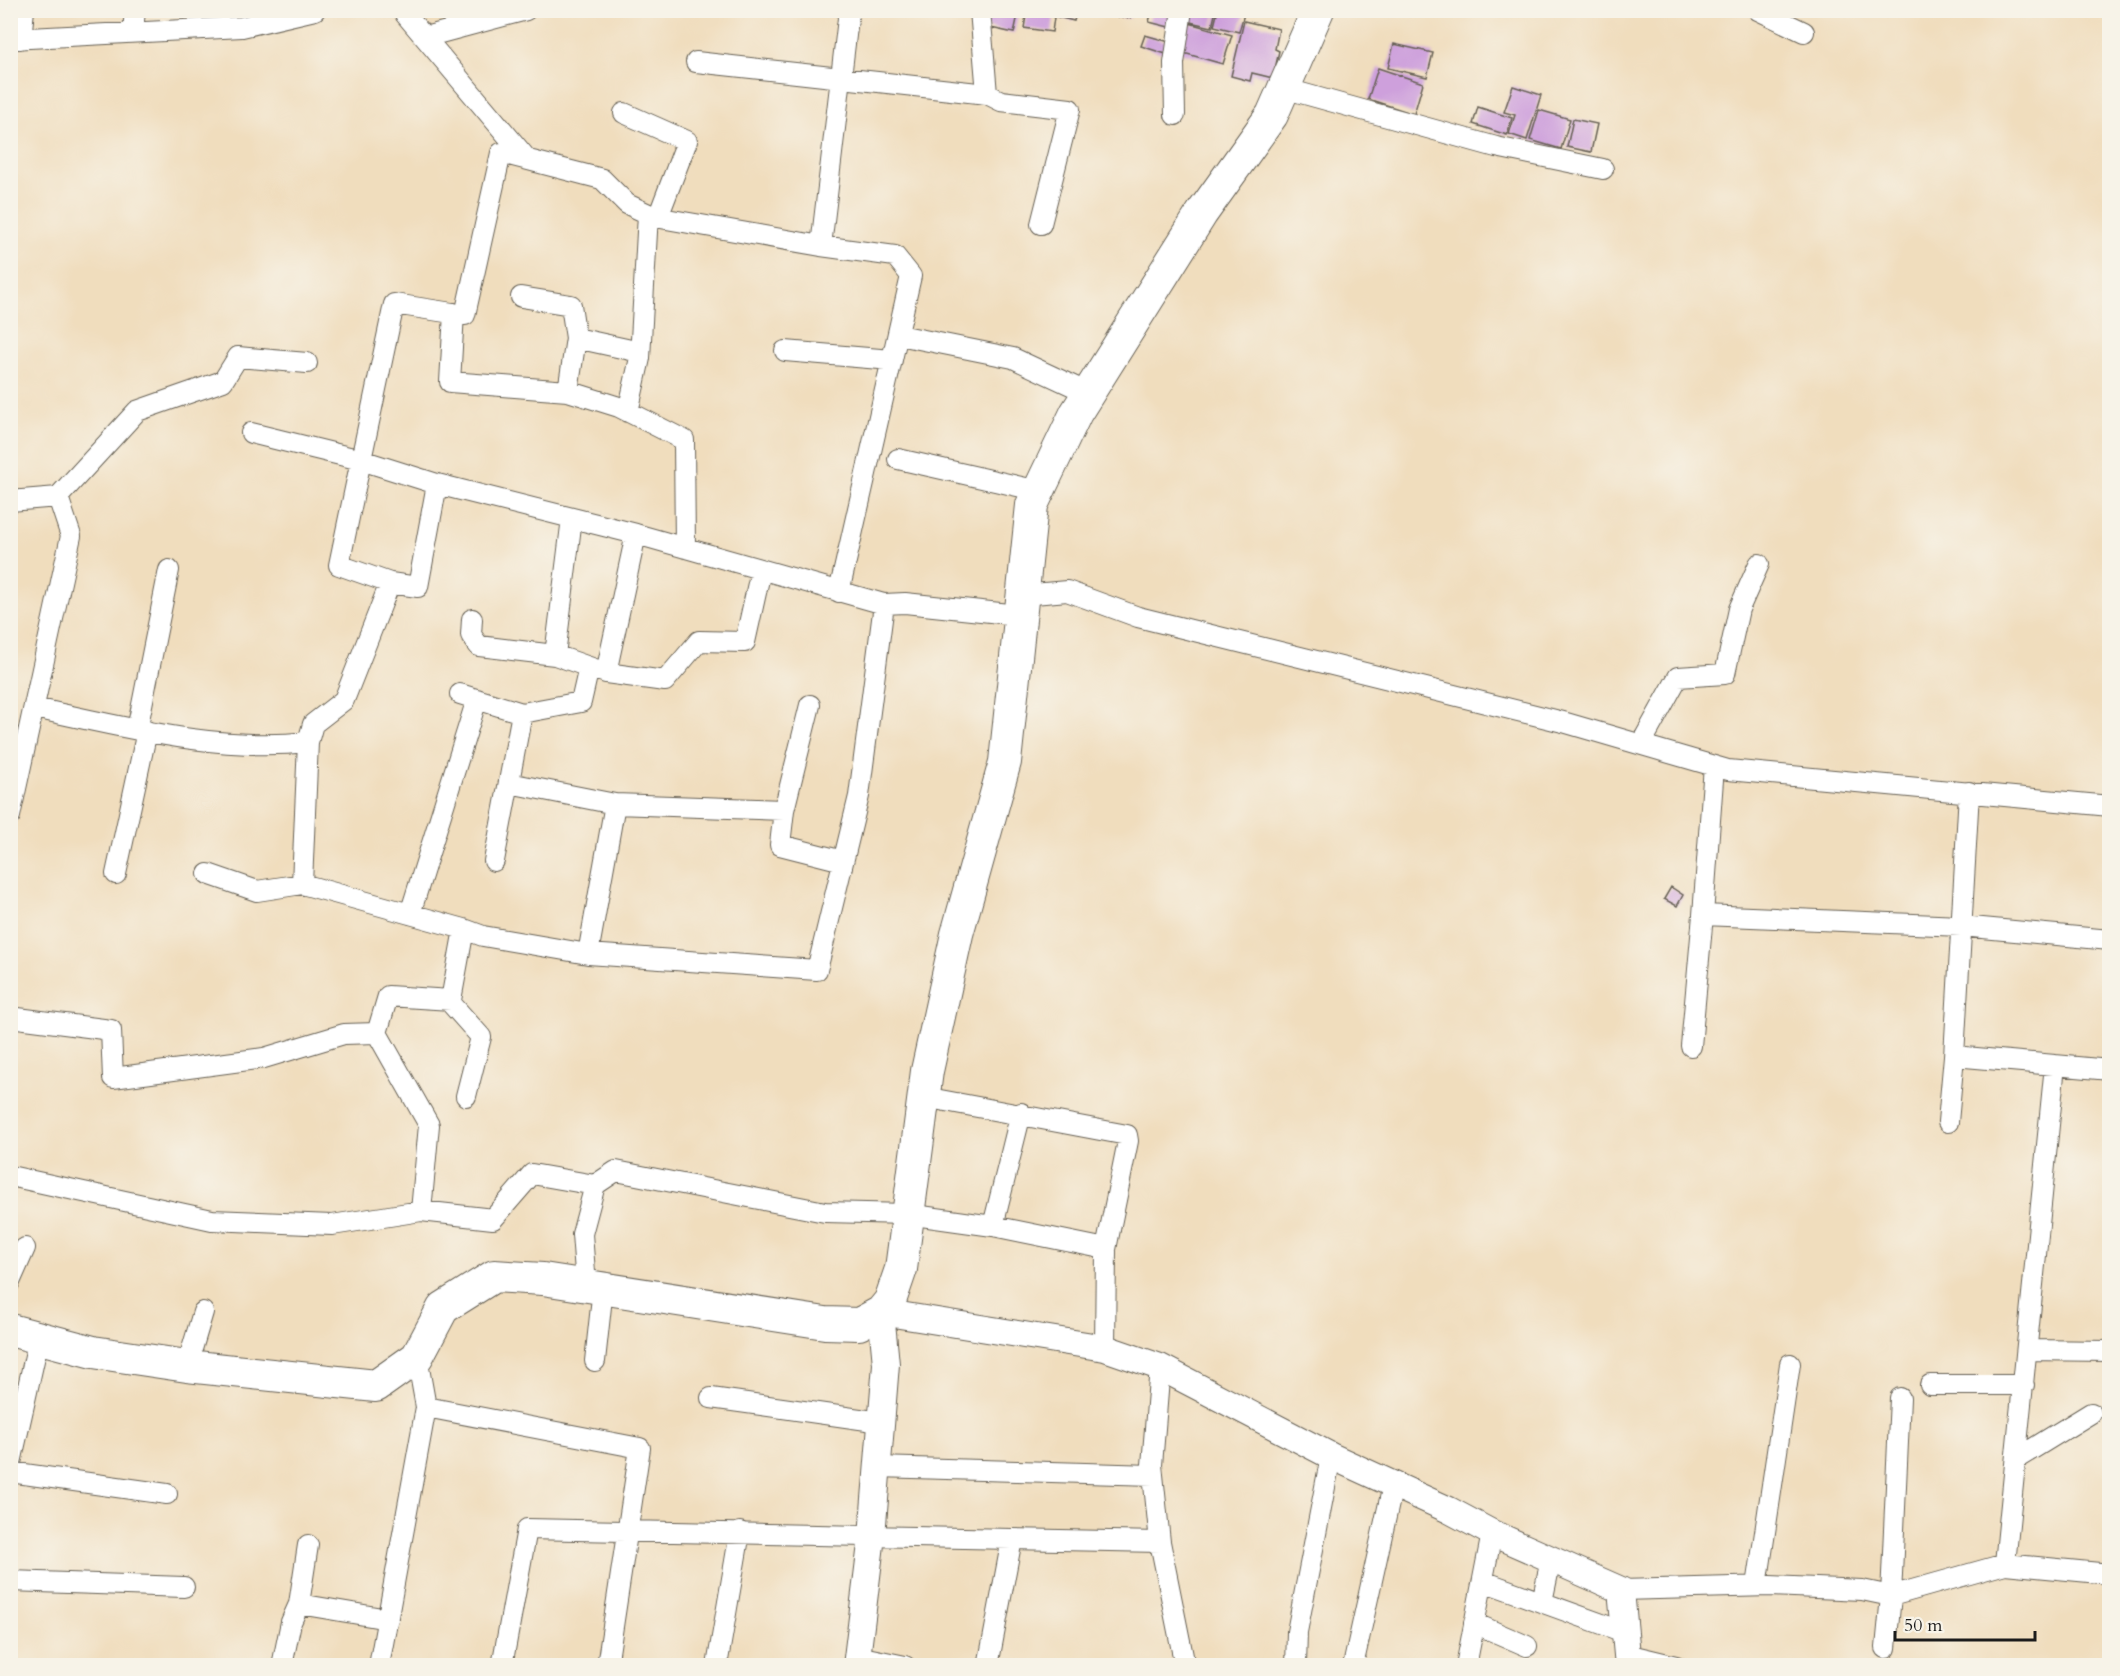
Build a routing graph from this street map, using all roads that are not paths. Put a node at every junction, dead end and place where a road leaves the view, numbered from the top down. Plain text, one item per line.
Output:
1 (24, 10) edge
2 (135, 10) edge
3 (315, 10) edge
4 (405, 10) edge
5 (526, 10) edge
6 (849, 10) edge
7 (980, 10) edge
8 (1182, 10) edge
9 (1758, 10) edge
10 (1310, 12) edge
11 (243, 19) edge
12 (133, 32) junction
13 (1803, 32) dead end
14 (425, 38) junction
15 (16, 39) edge
16 (696, 62) dead end
17 (842, 78) junction
18 (1283, 88) junction
19 (987, 94) junction
20 (624, 113) dead end
21 (1175, 115) dead end
22 (527, 159) junction
23 (1603, 169) dead end
24 (653, 216) junction
25 (1041, 224) dead end
26 (821, 246) junction
27 (521, 297) dead end
28 (454, 313) junction
29 (898, 335) junction
30 (576, 338) junction
31 (785, 351) dead end
32 (640, 352) junction
33 (892, 360) junction
34 (307, 363) dead end
35 (568, 391) junction
36 (1088, 393) junction
37 (628, 412) junction
38 (251, 433) dead end
39 (898, 459) dead end
40 (361, 460) junction
41 (437, 484) junction
42 (1039, 491) junction
43 (58, 497) junction
44 (10, 501) edge
45 (572, 518) junction
46 (636, 534) junction
47 (685, 548) junction
48 (1760, 564) dead end
49 (169, 570) dead end
50 (761, 570) junction
51 (390, 583) junction
52 (838, 592) junction
53 (884, 604) junction
54 (1021, 605) junction
55 (472, 619) dead end
56 (555, 655) junction
57 (597, 670) junction
58 (810, 705) dead end
59 (34, 708) junction
60 (522, 713) junction
61 (142, 731) junction
62 (308, 742) junction
63 (1641, 744) junction
64 (1714, 766) junction
65 (509, 783) junction
66 (1969, 792) junction
67 (615, 804) junction
68 (2109, 806) edge
69 (784, 810) junction
70 (10, 816) edge
71 (494, 861) dead end
72 (843, 861) junction
73 (116, 874) dead end
74 (208, 874) dead end
75 (302, 884) junction
76 (410, 914) junction
77 (1703, 915) junction
78 (1961, 926) junction
79 (464, 929) junction
80 (2109, 940) edge
81 (588, 954) junction
82 (448, 1000) junction
83 (10, 1017) edge
84 (377, 1034) junction
85 (1691, 1046) dead end
86 (1954, 1056) junction
87 (2055, 1065) junction
88 (2109, 1070) edge
89 (466, 1096) dead end
90 (924, 1097) junction
91 (1021, 1113) junction
92 (1948, 1122) dead end
93 (10, 1176) edge
94 (595, 1185) junction
95 (421, 1211) junction
96 (907, 1214) junction
97 (993, 1226) junction
98 (25, 1248) dead end
99 (1106, 1249) junction
100 (10, 1282) edge
101 (594, 1287) junction
102 (203, 1312) dead end
103 (881, 1312) junction
104 (25, 1334) edge
105 (1105, 1348) junction
106 (2027, 1350) junction
107 (2109, 1351) edge
108 (417, 1357) junction
109 (595, 1361) dead end
110 (1790, 1364) dead end
111 (186, 1366) junction
112 (1160, 1367) junction
113 (1930, 1385) dead end
114 (2024, 1385) junction
115 (711, 1398) dead end
116 (1900, 1398) dead end
117 (426, 1407) junction
118 (2091, 1413) dead end
119 (881, 1422) junction
120 (1331, 1456) junction
121 (2016, 1459) junction
122 (10, 1467) edge
123 (877, 1467) junction
124 (10, 1472) edge
125 (1153, 1475) junction
126 (1393, 1485) junction
127 (167, 1494) dead end
128 (630, 1530) junction
129 (740, 1532) junction
130 (1492, 1533) junction
131 (872, 1536) junction
132 (1012, 1539) junction
133 (1160, 1542) junction
134 (308, 1545) dead end
135 (1551, 1559) junction
136 (2005, 1564) junction
137 (2109, 1574) edge
138 (10, 1581) edge
139 (1483, 1581) junction
140 (1757, 1586) junction
141 (184, 1587) dead end
142 (1621, 1590) junction
143 (1891, 1596) junction
144 (1542, 1602) junction
145 (299, 1604) junction
146 (388, 1619) junction
147 (1474, 1623) junction
148 (1527, 1646) dead end
149 (1886, 1648) dead end
150 (1626, 1650) edge
151 (857, 1661) edge
152 (282, 1665) edge
153 (379, 1665) edge
154 (502, 1665) edge
155 (608, 1665) edge
156 (717, 1665) edge
157 (905, 1665) edge
158 (988, 1665) edge
159 (1185, 1665) edge
160 (1296, 1665) edge
161 (1353, 1665) edge
162 (1466, 1665) edge
163 (1676, 1665) edge

1 - 15 street
2 - 12 street
3 - 11 street
4 - 14 street
5 - 14 street
6 - 17 street
7 - 19 street
8 - 21 street
9 - 13 street
10 - 18 main road
11 - 12 street
12 - 15 street
14 - 22 street
16 - 17 street
17 - 19 street
17 - 26 street
18 - 23 street
18 - 36 main road
19 - 25 street
20 - 24 street
22 - 24 street
22 - 28 street
24 - 26 street
24 - 32 street
26 - 29 street
27 - 30 street
28 - 35 street
28 - 40 street
29 - 33 street
29 - 36 street
30 - 32 street
30 - 35 street
31 - 33 street
32 - 37 street
33 - 52 street
34 - 43 street
35 - 37 street
36 - 42 main road
37 - 47 street
38 - 40 street
39 - 42 street
40 - 41 street
40 - 51 street
41 - 45 street
41 - 51 street
42 - 54 main road
43 - 44 street
43 - 59 street
45 - 46 street
45 - 56 street
46 - 47 street
46 - 57 street
47 - 50 street
48 - 63 street
49 - 61 street
50 - 52 street
50 - 57 street
51 - 62 street
52 - 53 street
53 - 54 street
53 - 72 street
54 - 63 street
54 - 90 main road
55 - 56 street
56 - 57 street
57 - 60 street
58 - 69 street
59 - 61 street
59 - 70 street
60 - 65 street
60 - 76 street
61 - 62 street
61 - 73 street
62 - 75 street
63 - 64 street
64 - 66 street
64 - 77 street
65 - 67 street
65 - 71 street
66 - 68 street
66 - 78 street
67 - 69 street
67 - 81 street
69 - 72 street
72 - 81 street
74 - 75 street
75 - 76 street
76 - 79 street
77 - 78 street
77 - 85 street
78 - 80 street
78 - 86 street
79 - 81 street
79 - 82 street
82 - 84 street
82 - 89 street
83 - 84 street
84 - 95 street
86 - 87 street
86 - 92 street
87 - 88 street
87 - 106 street
90 - 91 street
90 - 96 main road
91 - 97 street
91 - 99 street
93 - 95 street
94 - 95 street
94 - 96 street
94 - 101 street
96 - 97 street
96 - 103 main road
97 - 99 street
98 - 100 street
99 - 105 street
101 - 103 main road
101 - 108 main road
101 - 109 street
102 - 111 street
103 - 105 street
103 - 119 street
104 - 111 main road
104 - 122 street
105 - 112 street
106 - 107 street
106 - 114 street
108 - 111 main road
108 - 117 street
110 - 140 street
112 - 120 street
112 - 125 street
113 - 114 street
114 - 121 street
115 - 119 street
116 - 143 street
117 - 128 street
117 - 146 street
118 - 121 street
119 - 123 street
120 - 126 street
120 - 160 street
121 - 136 street
123 - 125 street
123 - 131 street
124 - 127 street
125 - 133 street
126 - 130 street
126 - 161 street
128 - 129 street
128 - 154 street
128 - 155 street
129 - 131 street
129 - 156 street
130 - 135 street
130 - 139 street
131 - 132 street
131 - 151 street
132 - 133 street
132 - 158 street
133 - 159 street
134 - 145 street
135 - 142 street
135 - 144 street
136 - 137 street
136 - 143 street
138 - 141 street
139 - 144 street
139 - 147 street
140 - 142 street
140 - 143 street
142 - 150 street
143 - 149 street
144 - 150 street
145 - 146 street
145 - 152 street
146 - 153 street
147 - 148 street
147 - 162 street
150 - 163 street
151 - 157 street

